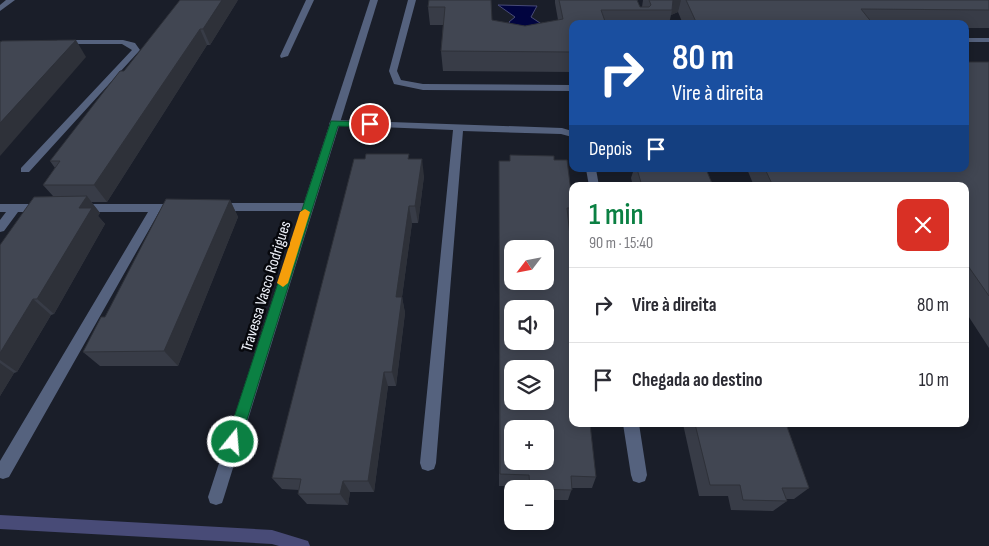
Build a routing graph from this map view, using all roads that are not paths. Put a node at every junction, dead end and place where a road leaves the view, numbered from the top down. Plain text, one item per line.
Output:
1 (11, 0) edge
2 (310, 0) edge
3 (374, 0) edge
4 (412, 0) edge
5 (0, 9) edge
6 (969, 40) edge
7 (989, 40) edge
8 (51, 42) edge
9 (284, 56) dead end
10 (569, 88) edge
11 (334, 123) junction
12 (458, 128) junction
13 (569, 133) edge
14 (25, 170) dead end
15 (306, 207) junction
16 (0, 208) edge
17 (15, 208) junction
18 (53, 208) edge
19 (72, 208) edge
20 (156, 208) junction
21 (0, 228) edge
22 (631, 427) edge
23 (428, 463) dead end
24 (3, 471) dead end
25 (639, 476) dead end
26 (216, 497) dead end

1 - 5 street
2 - 9 street
3 - 11 street, Travessa Vasco Rodrigues
4 - 10 street
6 - 7 street
8 - 14 street
11 - 12 street
11 - 15 street, Travessa Vasco Rodrigues
12 - 13 street
12 - 23 street
15 - 20 street
15 - 26 street, Travessa Vasco Rodrigues
16 - 17 street
17 - 18 street
17 - 21 street
19 - 20 street
20 - 24 street
22 - 25 street

